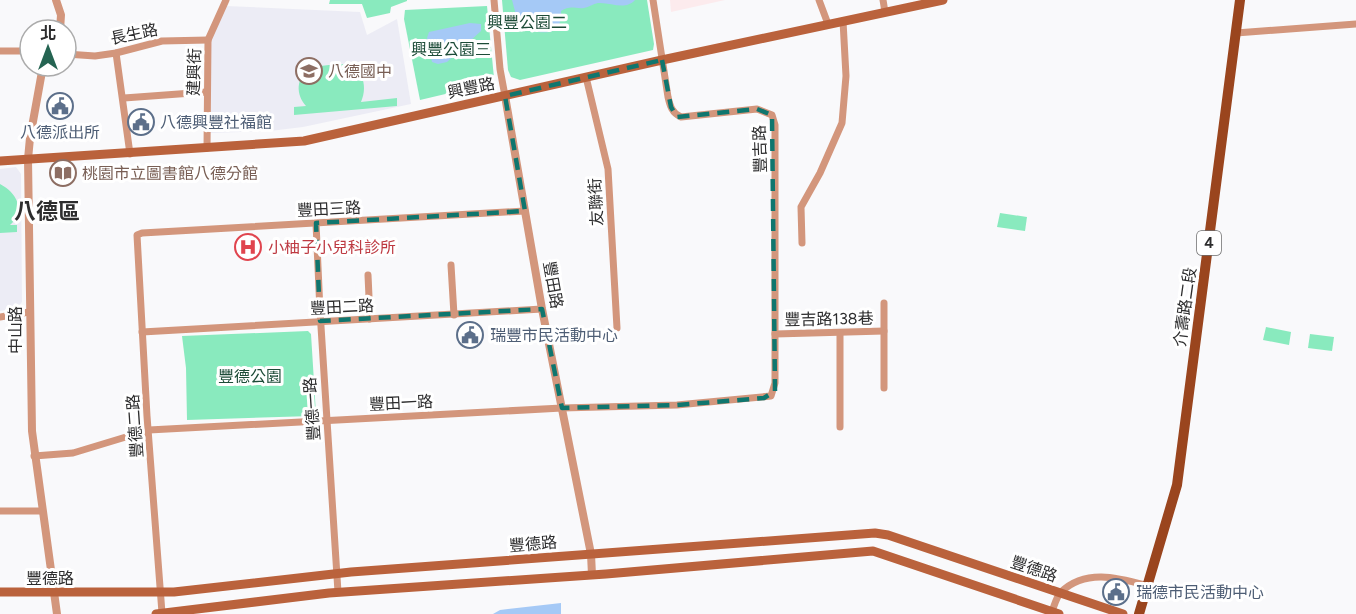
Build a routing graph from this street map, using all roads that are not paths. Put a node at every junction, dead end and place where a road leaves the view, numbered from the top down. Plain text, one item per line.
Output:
1 (56, 0) edge
2 (226, 0) edge
3 (494, 0) edge
4 (653, 0) edge
5 (819, 0) edge
6 (883, 0) edge
7 (943, 0) edge
8 (1240, 0) edge
9 (885, 12) junction
10 (61, 18) edge
11 (843, 21) junction
12 (828, 24) junction
13 (1356, 24) edge
14 (1236, 33) junction
15 (208, 40) junction
16 (0, 51) edge
17 (18, 51) edge
18 (116, 53) junction
19 (78, 55) edge
20 (662, 60) junction
21 (586, 77) junction
22 (41, 78) edge
23 (206, 92) junction
24 (505, 96) junction
25 (124, 98) junction
26 (207, 148) junction
27 (130, 154) junction
28 (28, 159) junction
29 (0, 161) edge
30 (525, 210) junction
31 (316, 223) junction
32 (137, 237) joint
33 (802, 243) dead end
34 (451, 265) dead end
35 (368, 275) dead end
36 (884, 303) dead end
37 (542, 309) junction
38 (30, 312) junction
39 (454, 315) junction
40 (0, 317) edge
41 (370, 319) junction
42 (320, 321) junction
43 (617, 328) dead end
44 (884, 331) junction
45 (142, 332) junction
46 (840, 333) junction
47 (775, 334) junction
48 (884, 388) dead end
49 (771, 396) joint
50 (562, 408) junction
51 (327, 420) junction
52 (840, 427) dead end
53 (149, 430) junction
54 (34, 456) junction
55 (0, 511) edge
56 (42, 511) junction
57 (591, 554) junction
58 (337, 574) junction
59 (592, 575) junction
60 (1149, 586) junction
61 (0, 592) edge
62 (338, 592) junction
63 (54, 593) junction
64 (161, 593) junction
65 (1060, 593) junction
66 (162, 613) edge
67 (1054, 613) edge
68 (57, 614) edge
69 (156, 614) edge
70 (1123, 614) edge
71 (1139, 614) edge

1 - 10 street
2 - 15 street, 建興街
3 - 24 street, 豐田路
4 - 20 street, 豐吉路
5 - 12 street
6 - 9 street
7 - 9 main road, 興豐路
8 - 14 main road, 介壽路二段 / 4
9 - 11 main road, 興豐路
11 - 12 main road, 興豐路
11 - 33 street
12 - 20 main road, 興豐路
13 - 14 street
14 - 60 main road, 介壽路二段 / 4
15 - 18 street, 長生路
15 - 23 street, 建興街
16 - 17 street
18 - 19 street, 長生路
18 - 25 street
20 - 21 main road, 興豐路
20 - 47 street, 豐吉路
21 - 24 main road, 興豐路
21 - 43 street, 友聯街
22 - 28 street, 中山路
23 - 25 street
23 - 26 street, 建興街
24 - 26 main road, 興豐路
24 - 30 street, 豐田路
25 - 27 street
26 - 27 main road, 興豐路
27 - 28 main road, 興豐路
28 - 29 main road, 興豐路
28 - 38 street, 中山路
30 - 31 street, 豐田三路
30 - 37 street, 豐田路
31 - 32 street, 豐田三路
31 - 42 street, 豐德一路
32 - 45 street, 豐德二路
34 - 39 street
35 - 41 street
36 - 44 street
37 - 39 street, 豐田二路
37 - 50 street, 豐田路
38 - 40 street
38 - 54 street, 中山路
39 - 41 street, 豐田二路
41 - 42 street, 豐田二路
42 - 45 street, 豐田二路
42 - 51 street, 豐德一路
44 - 46 street, 豐吉路138巷
44 - 48 street
45 - 53 street, 豐德二路
46 - 47 street, 豐吉路138巷
46 - 52 street
47 - 49 street, 豐吉路
49 - 50 street, 豐田一路
50 - 51 street, 豐田一路
50 - 57 street, 豐田路
51 - 53 street, 豐田一路
51 - 58 street, 豐德一路
53 - 54 street, 豐田一路
53 - 64 street, 豐德二路
54 - 56 street, 中山路
55 - 56 street
56 - 63 street, 中山路
57 - 58 main road, 豐德路
57 - 59 street, 豐田路
57 - 65 main road, 豐德路
58 - 62 street, 豐德一路
58 - 64 main road, 豐德路
59 - 62 main road, 豐德路
59 - 67 main road, 豐德路
60 - 65 street, 豐德路
60 - 71 main road, 介壽路二段 / 4
61 - 63 main road, 豐德路
62 - 66 main road, 豐德路
63 - 64 main road, 豐德路
63 - 68 street, 中山路
64 - 66 street, 豐德二路
65 - 67 street, 豐德路
65 - 70 main road, 豐德路
66 - 69 main road, 豐德路

